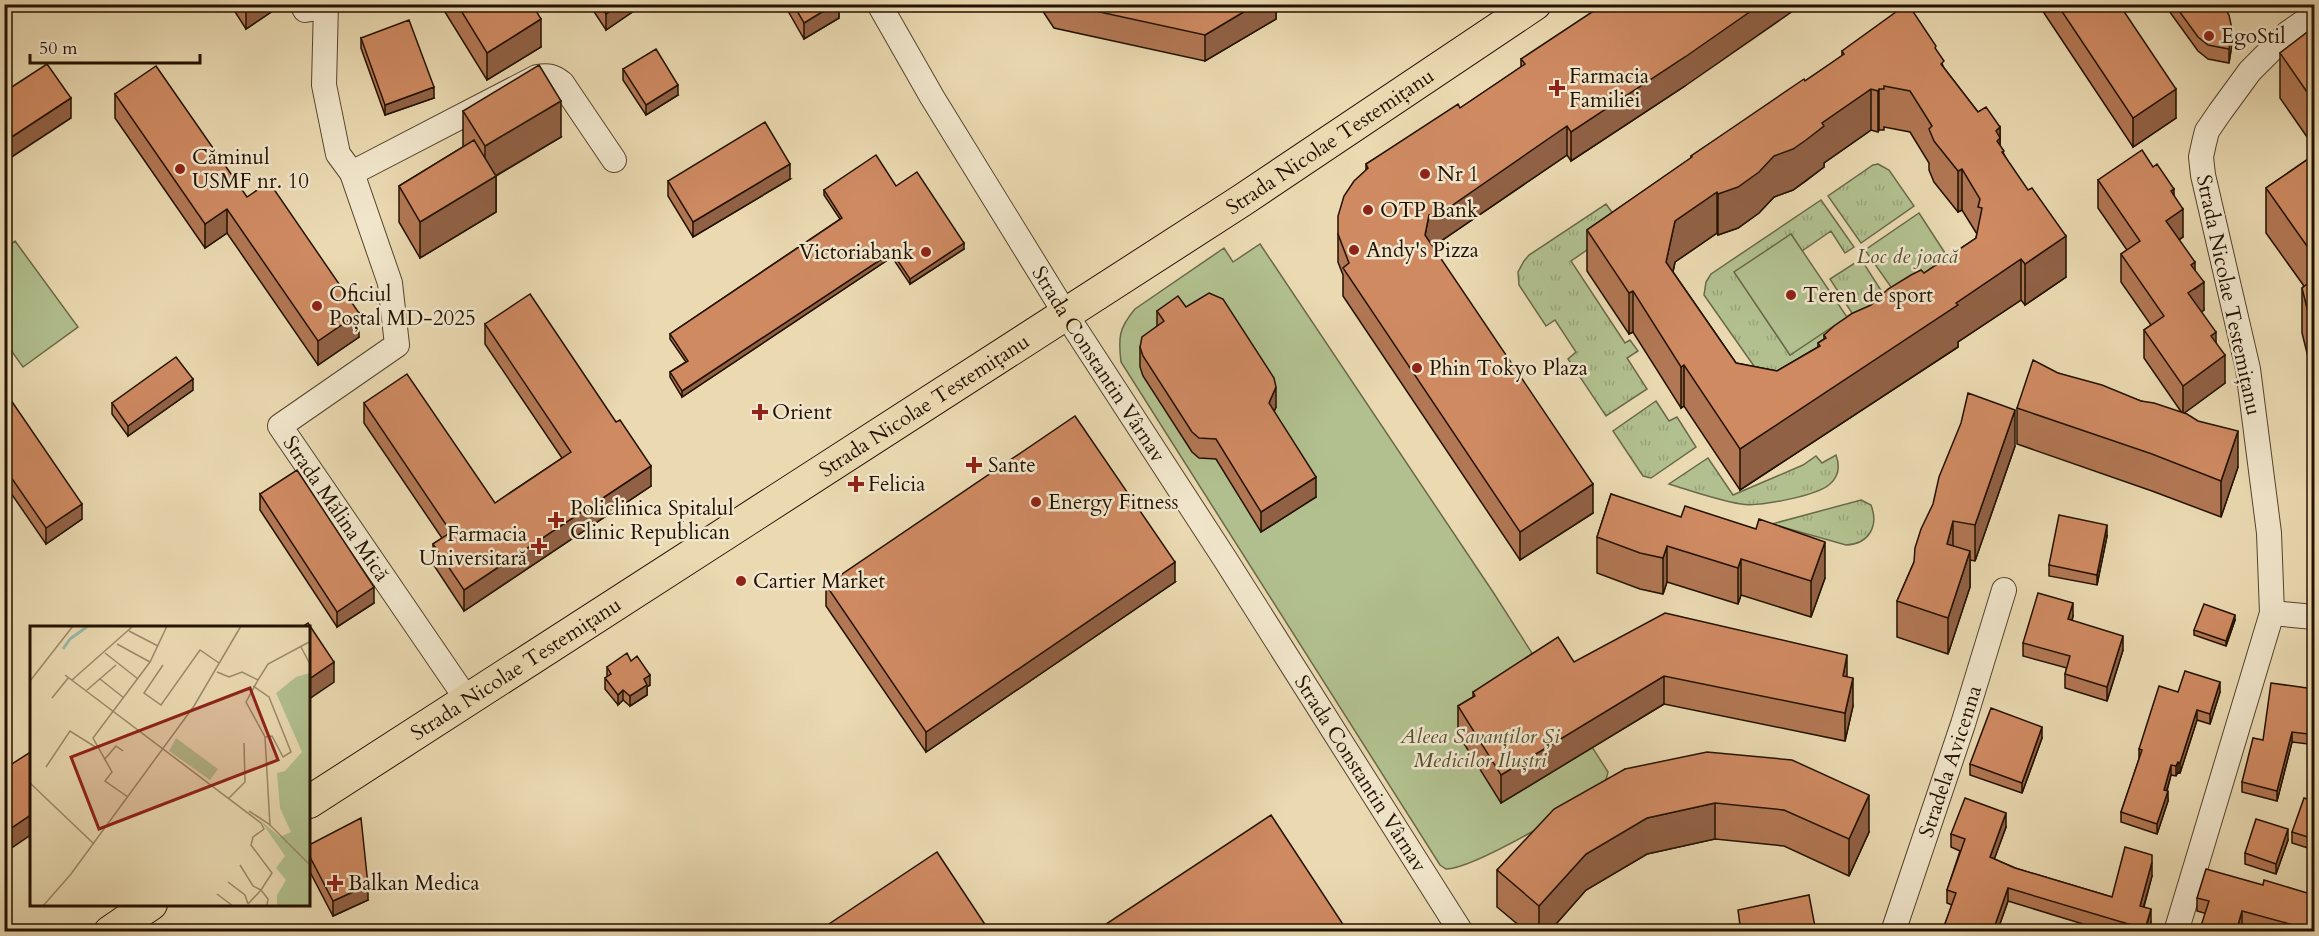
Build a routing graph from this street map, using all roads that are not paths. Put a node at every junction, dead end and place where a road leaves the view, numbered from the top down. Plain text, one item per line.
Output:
1 (879, 4) edge
2 (1535, 4) edge
3 (318, 5) edge
4 (2314, 15) edge
5 (614, 160) dead end
6 (352, 173) junction
7 (1065, 313) junction
8 (2004, 590) dead end
9 (2272, 613) junction
10 (2314, 617) edge
11 (468, 701) junction
12 (310, 801) edge
13 (148, 906) edge
14 (110, 932) edge
15 (1461, 932) edge
16 (1893, 932) edge
17 (2176, 932) edge

1 - 7 street, Strada Constantin Vârnav
2 - 7 main road, Strada Nicolae Testemițanu
3 - 6 street, Strada Mălina Mică
4 - 9 street, Strada Nicolae Testemițanu
5 - 6 street
6 - 11 street, Strada Mălina Mică
7 - 11 main road, Strada Nicolae Testemițanu
7 - 15 street, Strada Constantin Vârnav
8 - 16 street, Stradela Avicenna
9 - 10 street
9 - 17 street
11 - 12 main road, Strada Nicolae Testemițanu
13 - 14 main road

